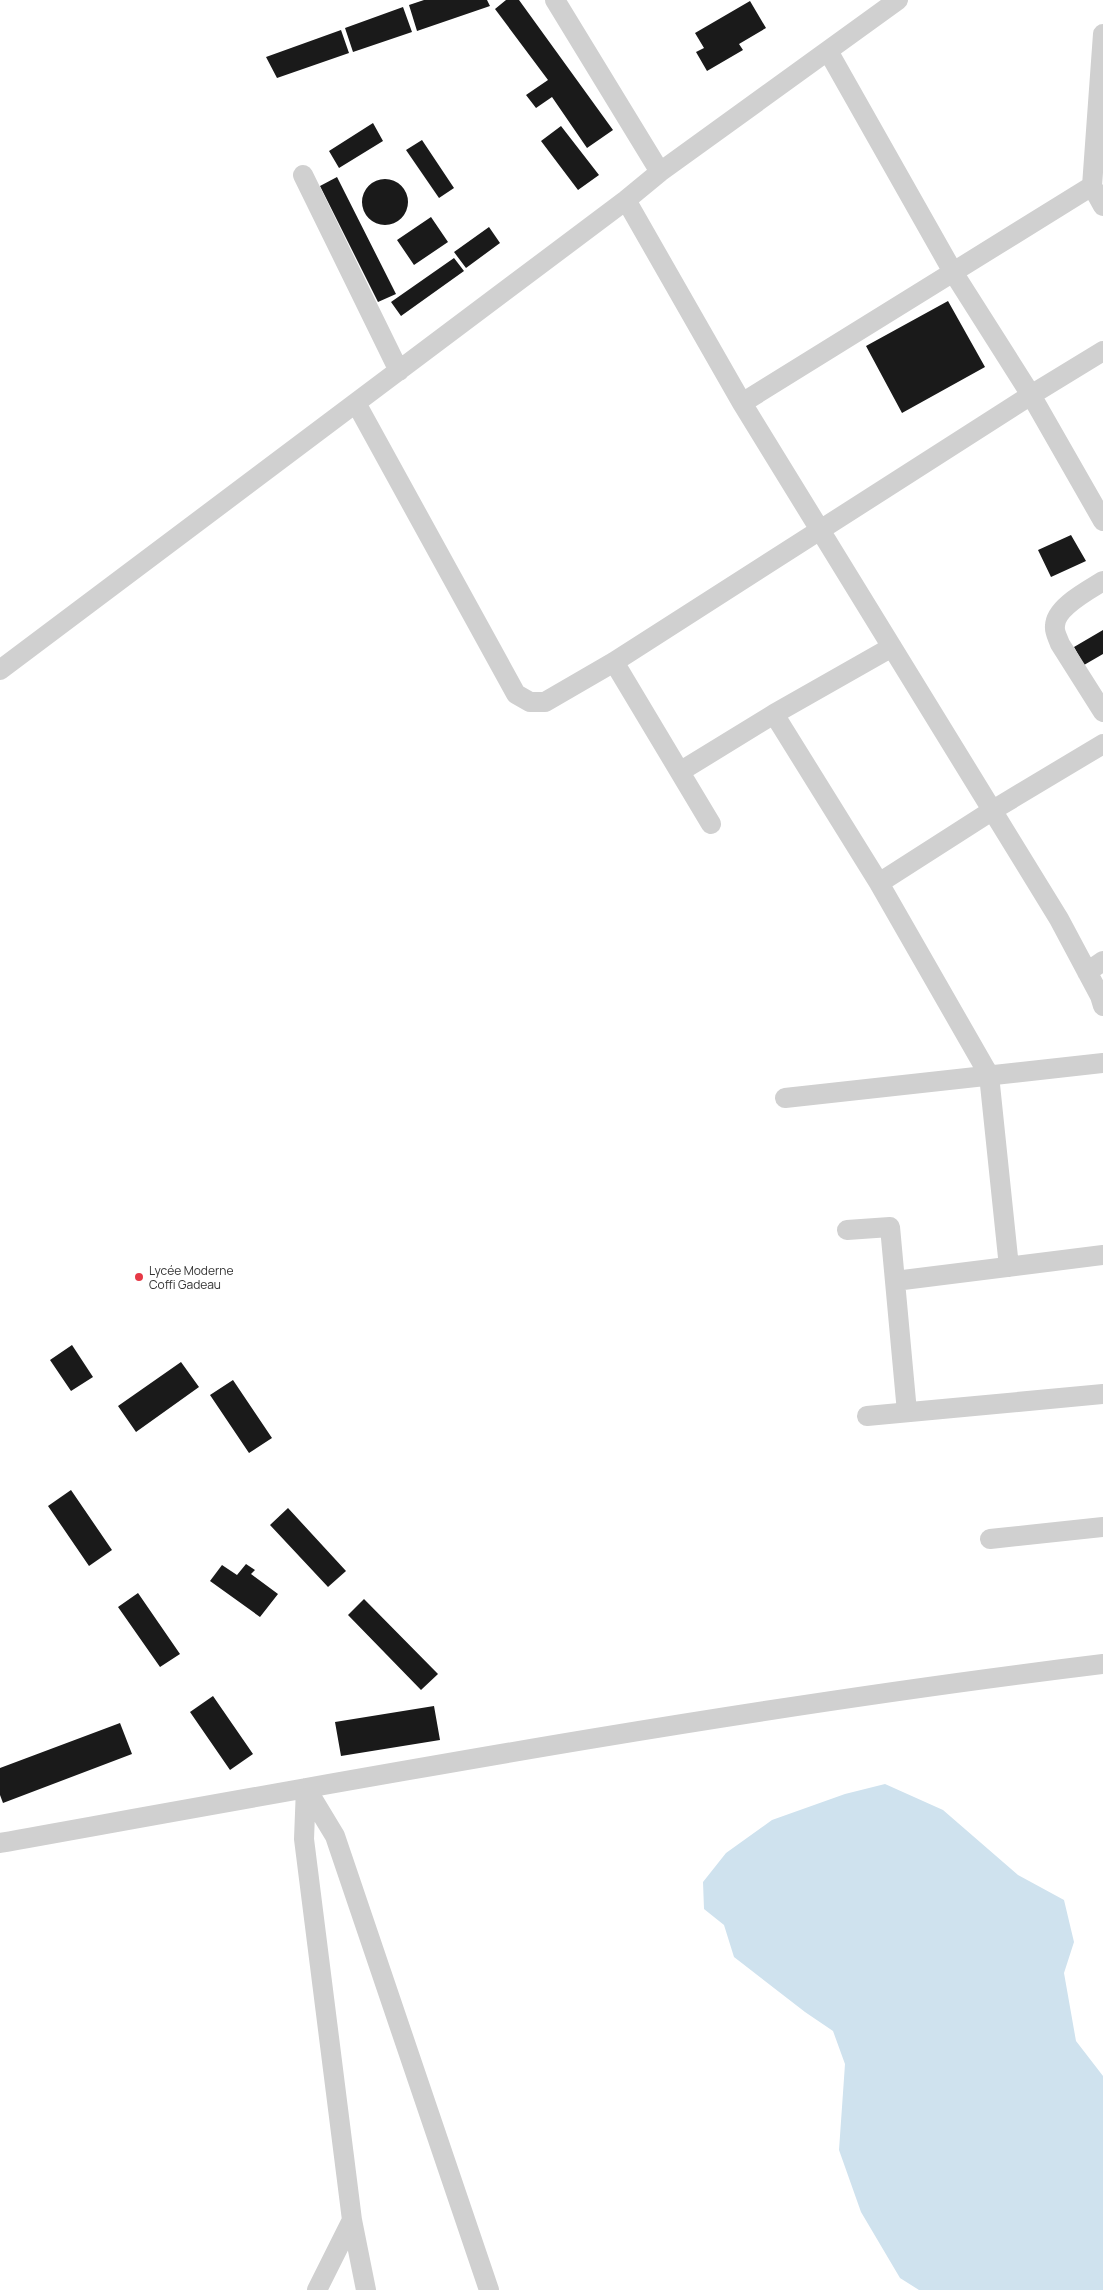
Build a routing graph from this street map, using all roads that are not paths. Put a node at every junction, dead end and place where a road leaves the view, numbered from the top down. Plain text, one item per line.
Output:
1 (555, 0) edge
2 (898, 0) edge
3 (1103, 34) edge
4 (828, 51) junction
5 (660, 172) junction
6 (303, 175) dead end
7 (1092, 186) junction
8 (626, 200) junction
9 (1103, 206) edge
10 (953, 272) junction
11 (1103, 351) edge
12 (399, 371) junction
13 (1031, 395) junction
14 (356, 403) junction
15 (742, 403) junction
16 (1103, 521) edge
17 (821, 531) junction
18 (1103, 581) edge
19 (892, 647) junction
20 (614, 662) junction
21 (0, 669) edge
22 (1103, 712) edge
23 (774, 714) junction
24 (1103, 744) edge
25 (680, 771) junction
26 (993, 810) junction
27 (711, 824) dead end
28 (879, 883) junction
29 (1095, 966) edge
30 (1103, 1006) edge
31 (1103, 1063) edge
32 (989, 1075) junction
33 (784, 1098) dead end
34 (847, 1230) dead end
35 (1103, 1255) edge
36 (1009, 1267) junction
37 (895, 1281) junction
38 (1103, 1394) edge
39 (908, 1412) junction
40 (867, 1416) dead end
41 (1103, 1527) edge
42 (990, 1539) dead end
43 (1103, 1664) edge
44 (306, 1788) junction
45 (0, 1843) edge
46 (352, 2220) junction
47 (316, 2290) edge
48 (366, 2290) edge
49 (489, 2290) edge

1 - 5 street
2 - 4 street
3 - 7 street
4 - 5 street
4 - 10 street
5 - 8 street
6 - 12 street
7 - 9 street
7 - 10 street
8 - 12 street
8 - 15 street
10 - 13 street
10 - 15 street
11 - 13 street
12 - 14 street
13 - 16 street
13 - 17 street
14 - 20 street
14 - 21 street
15 - 17 street
17 - 19 street
17 - 20 street
18 - 22 street
19 - 23 street
19 - 26 street
20 - 25 street
23 - 25 street
23 - 28 street
24 - 26 street
25 - 27 street
26 - 28 street
26 - 29 street
28 - 32 street
29 - 30 street
31 - 32 street
32 - 33 street
32 - 36 street
34 - 37 street
35 - 36 street
36 - 37 street
37 - 39 street
38 - 39 street
39 - 40 street
41 - 42 street
43 - 44 street
44 - 45 street
44 - 46 street
44 - 49 street
46 - 47 street
46 - 48 street

